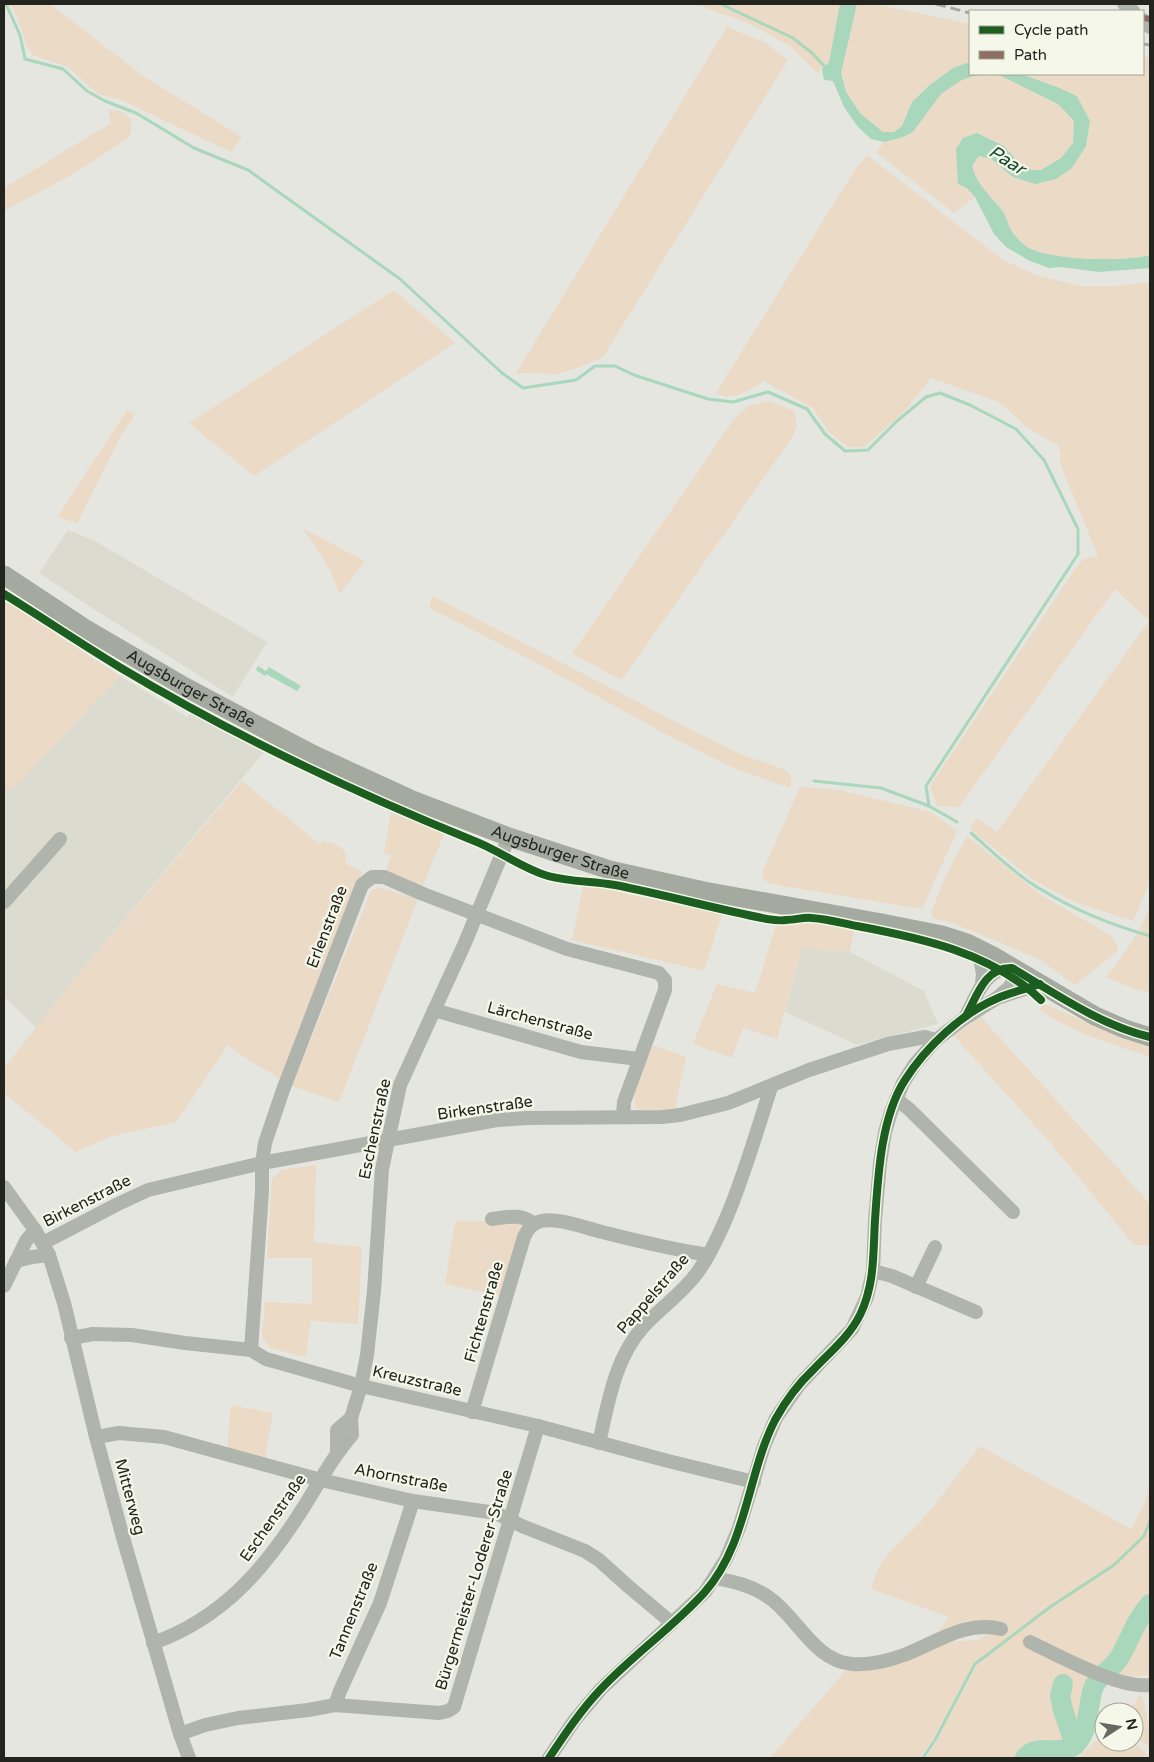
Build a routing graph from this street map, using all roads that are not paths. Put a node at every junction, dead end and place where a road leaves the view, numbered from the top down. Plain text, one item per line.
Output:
1 (4, 576) edge
2 (509, 837) junction
3 (60, 839) dead end
4 (4, 902) edge
5 (477, 914) junction
6 (978, 948) junction
7 (1012, 968) junction
8 (982, 984) junction
9 (1040, 984) junction
10 (997, 998) junction
11 (434, 1010) junction
12 (965, 1018) junction
13 (1150, 1037) edge
14 (936, 1040) junction
15 (639, 1059) junction
16 (771, 1087) junction
17 (896, 1099) junction
18 (623, 1117) junction
19 (387, 1141) junction
20 (262, 1163) junction
21 (4, 1187) edge
22 (1014, 1212) dead end
23 (492, 1219) dead end
24 (534, 1224) junction
25 (35, 1230) junction
26 (935, 1248) dead end
27 (46, 1249) junction
28 (708, 1255) junction
29 (16, 1261) junction
30 (873, 1271) junction
31 (4, 1286) edge
32 (916, 1287) junction
33 (976, 1312) dead end
34 (71, 1338) junction
35 (252, 1350) junction
36 (361, 1386) junction
37 (472, 1412) junction
38 (538, 1426) junction
39 (96, 1437) junction
40 (599, 1443) junction
41 (321, 1480) junction
42 (754, 1482) junction
43 (413, 1501) junction
44 (510, 1519) junction
45 (715, 1578) junction
46 (672, 1623) junction
47 (1001, 1629) dead end
48 (1030, 1642) dead end
49 (153, 1643) junction
50 (1145, 1686) edge
51 (335, 1705) junction
52 (180, 1734) junction
53 (189, 1758) edge
54 (549, 1758) edge

1 - 2 main road, Augsburger Straße
2 - 5 street, Eschenstraße
2 - 6 main road, Augsburger Straße
3 - 4 street
5 - 11 street, Eschenstraße
5 - 15 street, Erlenstraße
5 - 20 street, Erlenstraße
6 - 7 main road, Augsburger Straße
6 - 8 street
7 - 8 street
7 - 9 main road, Augsburger Straße
7 - 10 street
8 - 12 street
9 - 10 street
9 - 13 main road, Augsburger Straße
10 - 12 street
11 - 15 street, Lärchenstraße
11 - 19 street, Eschenstraße
12 - 14 street
14 - 16 street, Birkenstraße
14 - 17 street
15 - 18 street, Erlenstraße
16 - 18 street, Birkenstraße
16 - 28 street, Pappelstraße
17 - 22 street
17 - 30 street
18 - 19 street, Birkenstraße
19 - 20 street, Birkenstraße
19 - 36 street, Eschenstraße
20 - 27 street, Birkenstraße
20 - 35 street, Erlenstraße
21 - 25 street, Mitterweg
23 - 24 street
24 - 28 street
24 - 37 street, Fichtenstraße
25 - 27 street, Mitterweg
25 - 29 street, Birkenstraße
26 - 32 street
27 - 29 street, Birkenstraße
27 - 34 street, Mitterweg
28 - 40 street, Pappelstraße
29 - 31 street, Birkenstraße
30 - 32 street
30 - 42 street
32 - 33 street
34 - 35 street, Kreuzstraße
34 - 39 street, Mitterweg
35 - 36 street, Kreuzstraße
36 - 37 street, Kreuzstraße
36 - 41 street, Eschenstraße
37 - 38 street, Kreuzstraße
38 - 40 street, Kreuzstraße
38 - 44 street, Bürgermeister-Loderer-Straße
39 - 41 street, Ahornstraße
39 - 49 street, Mitterweg
40 - 42 street, Kreuzstraße
41 - 43 street, Ahornstraße
41 - 49 street, Eschenstraße
42 - 45 street
43 - 44 street, Ahornstraße
43 - 51 street, Tannenstraße
44 - 46 street, Ahornstraße
44 - 51 street, Bürgermeister-Loderer-Straße
45 - 46 street
45 - 47 street
46 - 54 street
48 - 50 street
49 - 52 street, Mitterweg
51 - 52 street, Bürgermeister-Loderer-Straße
52 - 53 street, Mitterweg

